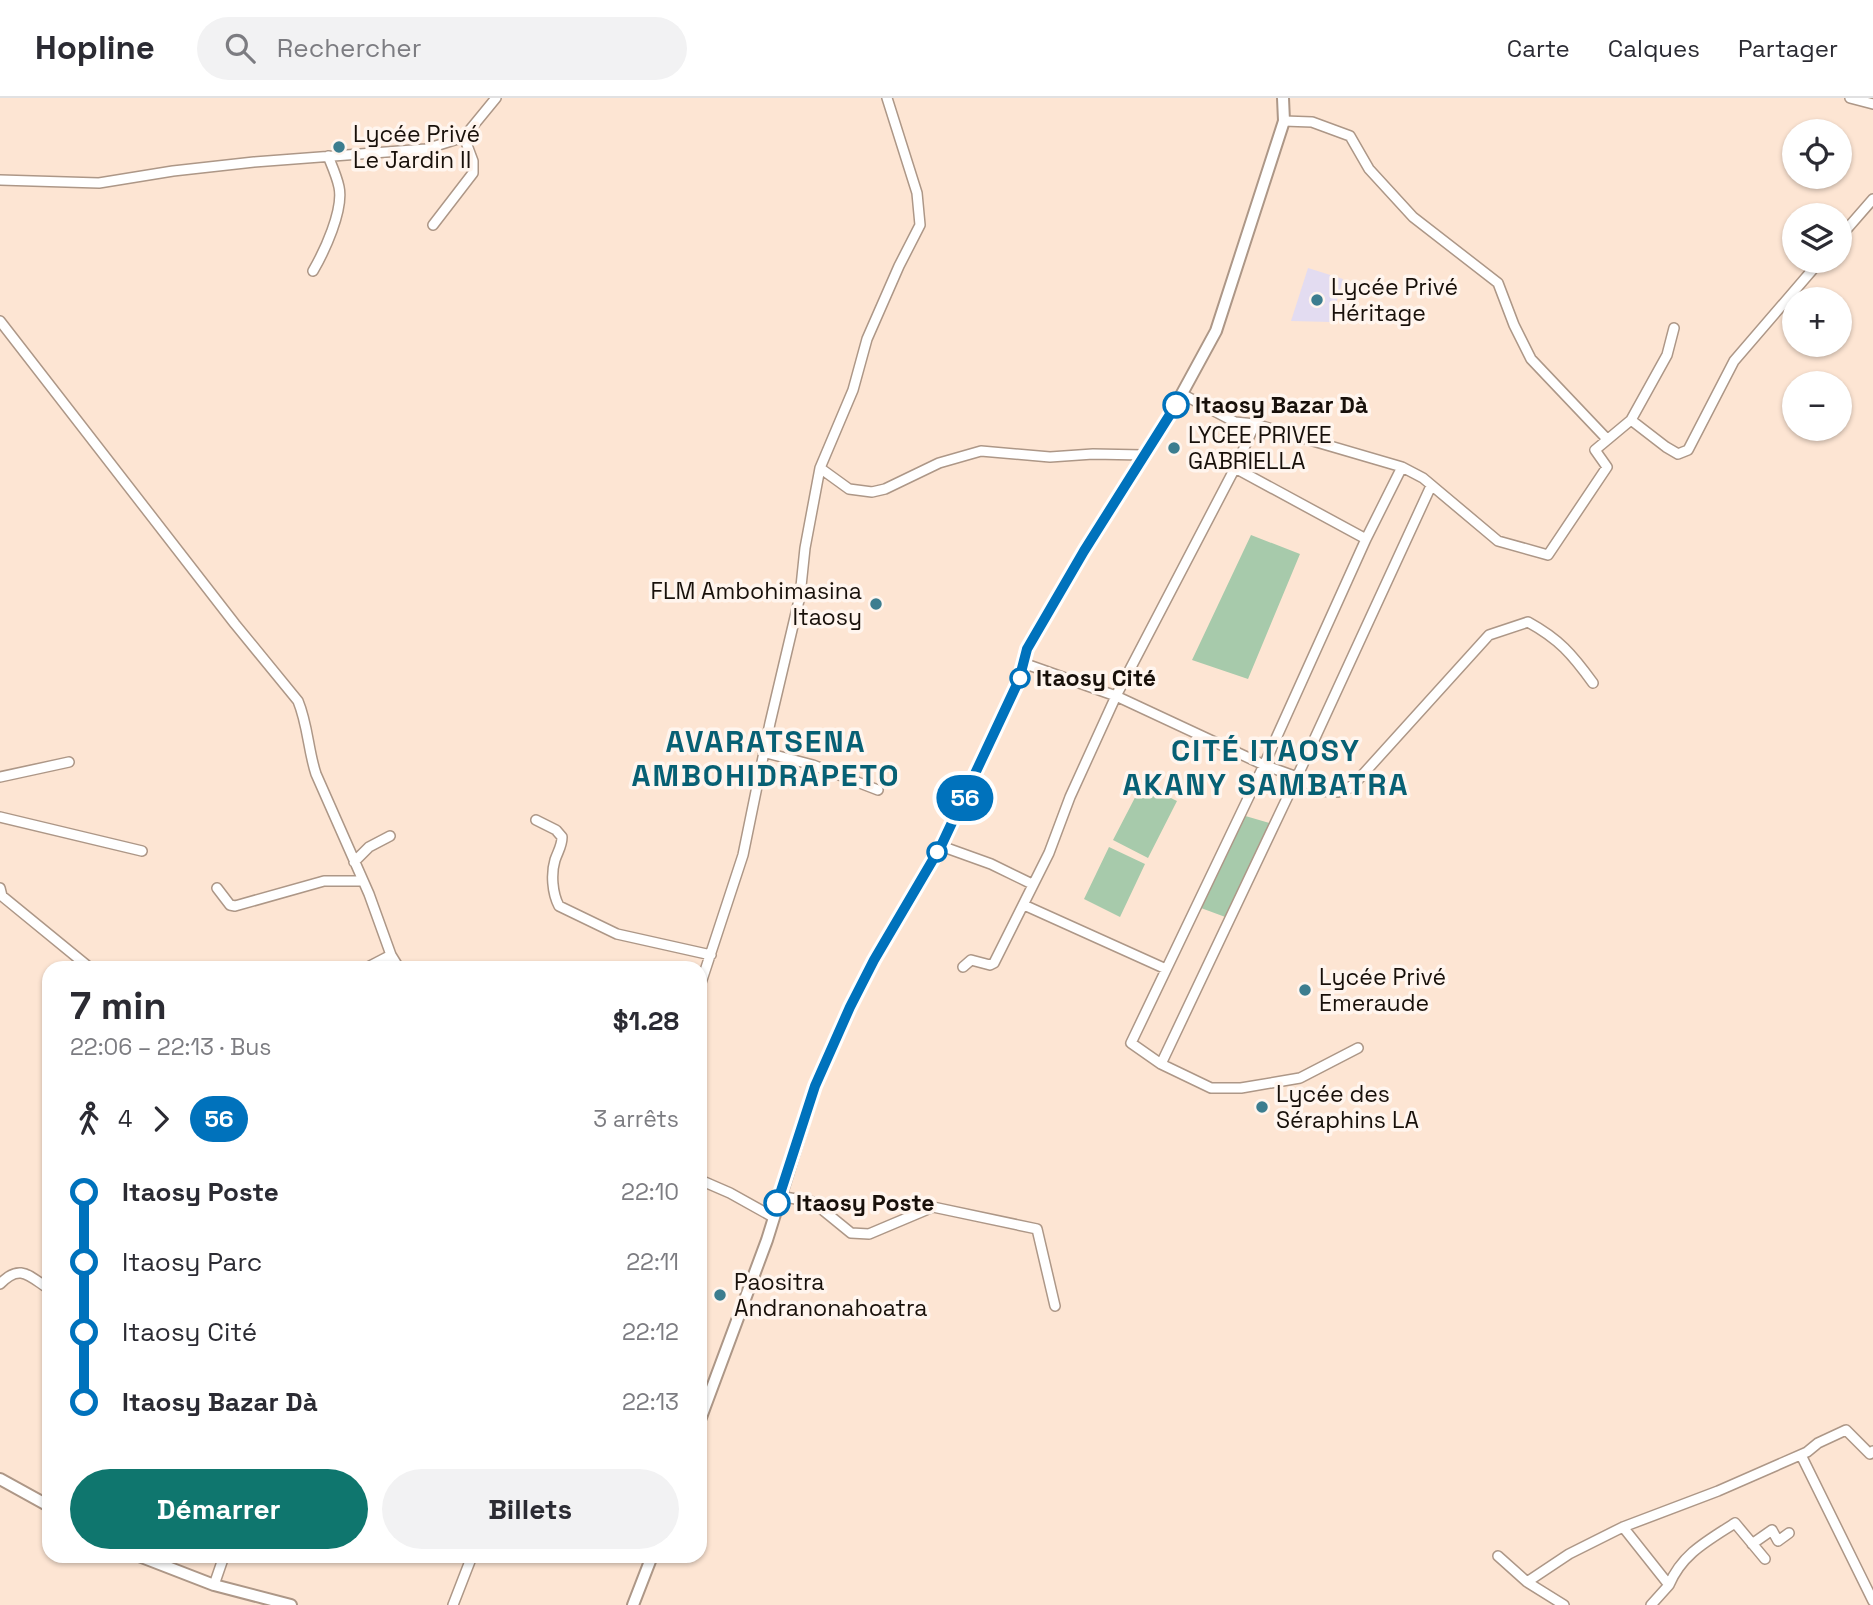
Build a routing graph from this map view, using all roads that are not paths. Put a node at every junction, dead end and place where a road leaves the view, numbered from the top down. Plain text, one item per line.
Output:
1 (496, 98) edge
2 (887, 98) edge
3 (1283, 98) edge
4 (1850, 98) edge
5 (1873, 104) edge
6 (1284, 121) junction
7 (464, 137) junction
8 (328, 156) junction
9 (0, 180) edge
10 (1873, 199) edge
11 (1852, 223) edge
12 (433, 225) dead end
13 (313, 271) dead end
14 (1810, 273) edge
15 (0, 321) edge
16 (1674, 328) dead end
17 (1182, 394) junction
18 (1631, 420) junction
19 (1255, 424) junction
20 (1606, 438) junction
21 (1143, 456) junction
22 (1402, 467) junction
23 (820, 468) junction
24 (1236, 468) junction
25 (1431, 486) junction
26 (1366, 539) junction
27 (1023, 663) junction
28 (1593, 683) dead end
29 (1116, 696) junction
30 (764, 752) junction
31 (69, 762) dead end
32 (1264, 765) junction
33 (0, 777) edge
34 (1297, 777) junction
35 (878, 790) dead end
36 (0, 817) edge
37 (536, 820) dead end
38 (390, 836) dead end
39 (941, 846) junction
40 (142, 851) dead end
41 (354, 862) junction
42 (363, 881) junction
43 (1032, 884) junction
44 (217, 888) dead end
45 (1, 893) edge
46 (1024, 905) junction
47 (0, 907) edge
48 (391, 955) junction
49 (711, 955) junction
50 (82, 961) edge
51 (379, 961) edge
52 (395, 961) edge
53 (707, 966) edge
54 (963, 967) dead end
55 (1166, 969) junction
56 (1358, 1048) dead end
57 (1161, 1064) junction
58 (707, 1183) edge
59 (779, 1196) junction
60 (773, 1217) junction
61 (0, 1284) edge
62 (42, 1284) edge
63 (1055, 1306) dead end
64 (707, 1402) edge
65 (1873, 1451) edge
66 (1801, 1455) junction
67 (0, 1479) edge
68 (42, 1502) edge
69 (1623, 1527) junction
70 (1789, 1533) dead end
71 (1752, 1544) junction
72 (1498, 1556) dead end
73 (1765, 1559) dead end
74 (157, 1563) edge
75 (222, 1563) edge
76 (469, 1563) edge
77 (649, 1563) edge
78 (1527, 1581) junction
79 (214, 1585) junction
80 (1669, 1585) junction
81 (1873, 1601) edge
82 (291, 1605) edge
83 (453, 1605) edge
84 (632, 1605) edge
85 (1564, 1605) edge
86 (1651, 1605) edge

1 - 7 street
2 - 23 street
3 - 6 street
4 - 5 street
6 - 17 street
6 - 20 street
7 - 8 street
7 - 12 street
8 - 9 street
8 - 13 street
10 - 11 street
14 - 18 street
15 - 41 street
16 - 18 street
17 - 19 street
17 - 21 street
18 - 20 street
19 - 22 street
19 - 24 street
20 - 25 street
21 - 23 street
21 - 27 street
22 - 25 street
22 - 26 street
23 - 30 street
24 - 26 street
24 - 29 street
25 - 34 street
26 - 32 street
27 - 29 street
27 - 39 street
28 - 34 street
29 - 32 street
29 - 43 street
30 - 35 street
30 - 49 street
31 - 33 street
32 - 34 street
32 - 55 street
34 - 57 street
36 - 40 street
37 - 49 street
38 - 41 street
39 - 43 street
39 - 59 street
41 - 42 street
42 - 44 street
42 - 48 street
43 - 46 street
45 - 47 street
45 - 50 street
46 - 54 street
46 - 55 street
48 - 51 street
48 - 52 street
49 - 53 street
55 - 57 street
56 - 57 street
58 - 60 street
59 - 60 street
59 - 63 street
60 - 64 street
61 - 62 street
65 - 66 street
66 - 69 street
66 - 81 street
67 - 68 street
69 - 78 street
69 - 80 street
70 - 71 street
71 - 73 street
71 - 80 street
72 - 78 street
74 - 79 street
75 - 79 street
76 - 83 street
77 - 84 street
78 - 85 street
79 - 82 street
80 - 86 street

